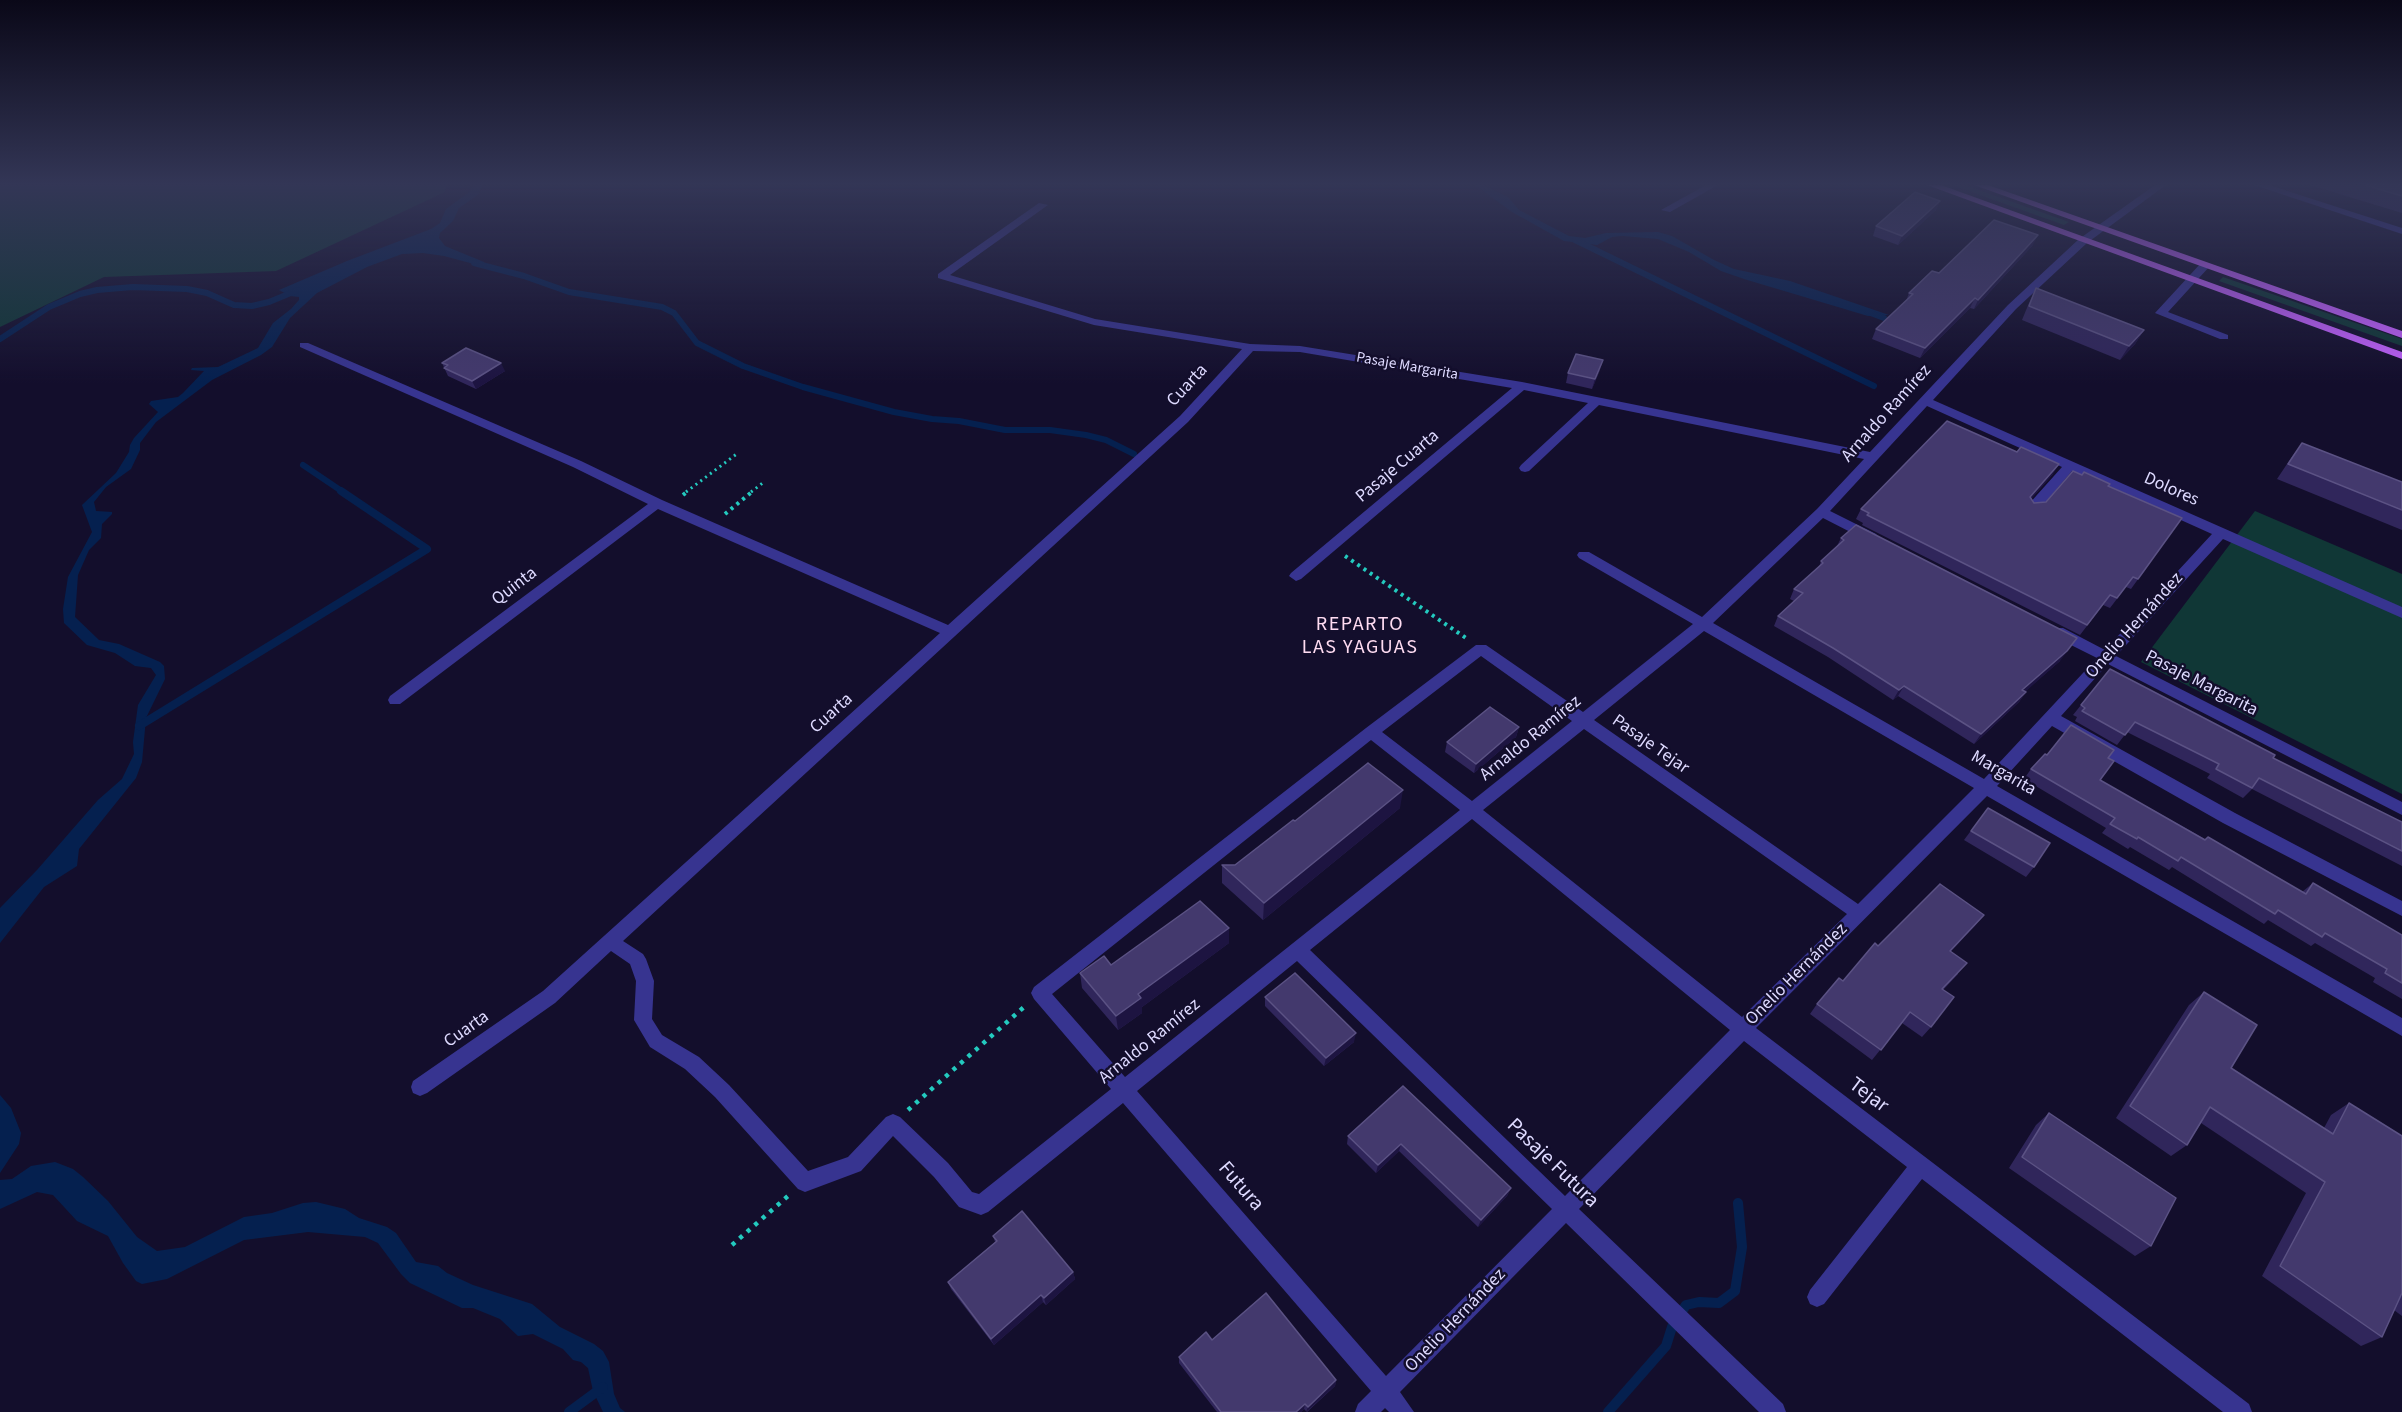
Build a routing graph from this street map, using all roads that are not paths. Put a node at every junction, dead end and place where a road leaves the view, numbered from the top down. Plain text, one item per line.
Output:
1 (978, 251) edge
2 (2072, 251) edge
3 (2111, 251) edge
4 (2165, 251) edge
5 (2205, 265) junction
6 (2190, 279) junction
7 (2402, 335) edge
8 (2224, 337) dead end
9 (304, 345) dead end
10 (1250, 347) junction
11 (2402, 356) edge
12 (1522, 386) junction
13 (1926, 401) junction
14 (1596, 402) junction
15 (1874, 458) junction
16 (2071, 465) junction
17 (1525, 468) dead end
18 (662, 505) junction
19 (2033, 508) edge
20 (1822, 512) junction
21 (2222, 532) junction
22 (1886, 544) edge
23 (1584, 555) dead end
24 (1296, 576) dead end
25 (2402, 613) edge
26 (1703, 624) junction
27 (2043, 625) edge
28 (951, 633) junction
29 (2106, 657) junction
30 (396, 700) dead end
31 (2052, 718) junction
32 (1583, 722) junction
33 (1371, 732) junction
34 (1986, 787) junction
35 (2402, 809) edge
36 (1473, 811) junction
37 (2402, 909) edge
38 (1858, 913) junction
39 (611, 942) junction
40 (1297, 949) junction
41 (2402, 1028) edge
42 (1743, 1029) junction
43 (420, 1087) dead end
44 (1123, 1088) junction
45 (1921, 1165) junction
46 (1564, 1210) junction
47 (1817, 1298) dead end
48 (1386, 1392) junction
49 (1366, 1412) edge
50 (1403, 1412) edge
51 (1775, 1412) edge
52 (2241, 1412) edge

1 - 10 street, Pasaje Margarita
2 - 13 street, Arnaldo Ramírez
3 - 6 main road
4 - 5 main road
5 - 6 street
5 - 7 main road
6 - 8 street
6 - 11 main road
9 - 18 street
10 - 12 street, Pasaje Margarita
10 - 28 street, Cuarta
12 - 14 street, Pasaje Margarita
12 - 24 street, Pasaje Cuarta
13 - 15 street, Arnaldo Ramírez
13 - 16 street, Dolores
14 - 15 street, Pasaje Margarita
14 - 17 street
15 - 20 street, Arnaldo Ramírez
16 - 19 street
16 - 21 street, Dolores
18 - 28 street
18 - 30 street, Quinta
20 - 22 street
20 - 26 street, Arnaldo Ramírez
21 - 25 street, Dolores
21 - 29 street, Onelio Hernández
23 - 26 street, Margarita
26 - 32 street, Arnaldo Ramírez
26 - 34 street, Margarita
27 - 29 street, Pasaje Margarita
28 - 39 street, Cuarta
29 - 31 street, Onelio Hernández
29 - 35 street, Pasaje Margarita
31 - 34 street, Onelio Hernández
31 - 37 street
32 - 33 street, Pasaje Tejar
32 - 36 street, Arnaldo Ramírez
32 - 38 street, Pasaje Tejar
33 - 36 street, Tejar
33 - 44 street, Futura
34 - 38 street, Onelio Hernández
34 - 41 street, Margarita
36 - 40 street, Arnaldo Ramírez
36 - 42 street, Tejar
38 - 42 street, Onelio Hernández
39 - 43 street, Cuarta
39 - 44 street, Arnaldo Ramírez
40 - 44 street, Arnaldo Ramírez
40 - 46 street, Pasaje Futura
42 - 45 street, Tejar
42 - 46 street, Onelio Hernández
44 - 48 street, Futura
45 - 47 street
45 - 52 street, Tejar
46 - 48 street, Onelio Hernández
46 - 51 street, Pasaje Futura
48 - 49 street, Onelio Hernández
48 - 50 street, Futura

